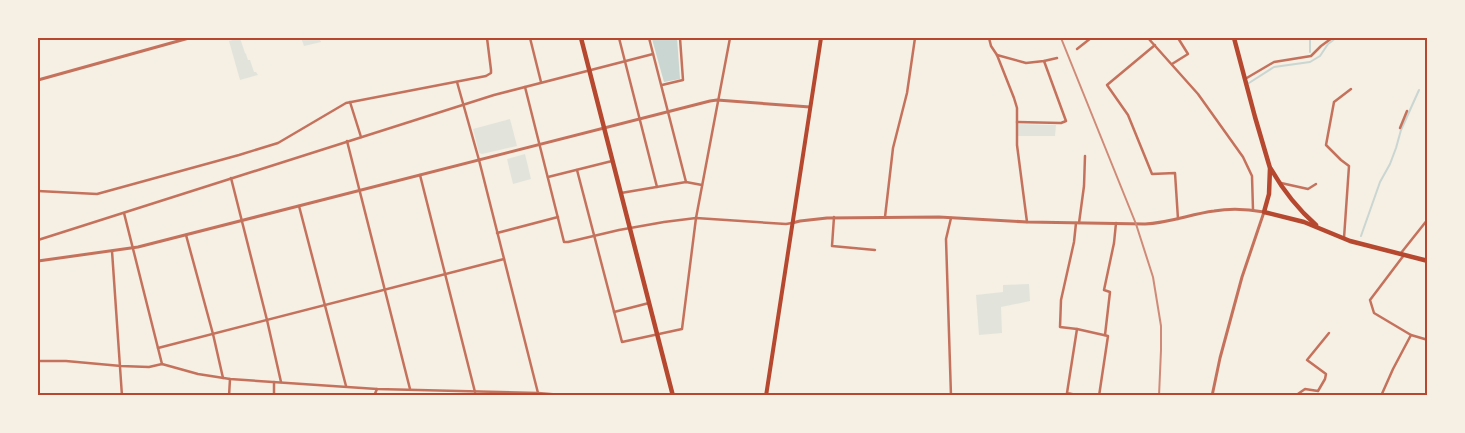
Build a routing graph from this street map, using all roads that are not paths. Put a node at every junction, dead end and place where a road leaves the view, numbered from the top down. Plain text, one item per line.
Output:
1 (189, 38) edge
2 (487, 38) edge
3 (530, 38) edge
4 (581, 38) edge
5 (619, 38) edge
6 (649, 38) edge
7 (680, 38) edge
8 (730, 38) edge
9 (821, 38) edge
10 (915, 38) edge
11 (989, 38) edge
12 (1091, 38) edge
13 (1148, 38) edge
14 (1178, 38) edge
15 (1234, 38) edge
16 (1332, 38) edge
17 (1155, 45) junction
18 (1077, 49) dead end
19 (653, 54) junction
20 (997, 55) junction
21 (1057, 58) dead end
22 (625, 61) junction
23 (1044, 61) junction
24 (1172, 64) junction
25 (590, 70) junction
26 (1245, 79) junction
27 (38, 80) edge
28 (457, 82) junction
29 (541, 82) junction
30 (662, 86) junction
31 (525, 87) junction
32 (1351, 89) dead end
33 (717, 100) junction
34 (350, 102) junction
35 (464, 104) junction
36 (810, 106) junction
37 (1407, 111) dead end
38 (668, 112) junction
39 (640, 119) junction
40 (1017, 122) junction
41 (605, 128) junction
42 (1400, 128) dead end
43 (361, 137) junction
44 (347, 141) junction
45 (539, 144) junction
46 (1085, 156) dead end
47 (478, 160) junction
48 (613, 161) junction
49 (1270, 168) junction
50 (577, 170) junction
51 (420, 175) junction
52 (548, 177) junction
53 (231, 178) junction
54 (686, 182) junction
55 (1279, 183) junction
56 (1316, 184) dead end
57 (702, 185) junction
58 (657, 187) junction
59 (360, 190) junction
60 (38, 191) edge
61 (621, 193) junction
62 (299, 206) junction
63 (1253, 210) junction
64 (124, 212) junction
65 (1264, 212) junction
66 (558, 217) junction
67 (885, 217) junction
68 (696, 218) junction
69 (834, 218) junction
70 (951, 218) junction
71 (1178, 218) junction
72 (1428, 219) edge
73 (241, 221) junction
74 (1027, 222) junction
75 (792, 223) junction
76 (1077, 223) junction
77 (1116, 223) junction
78 (1319, 227) junction
79 (630, 228) junction
80 (497, 233) junction
81 (186, 235) junction
82 (594, 236) junction
83 (1344, 239) junction
84 (38, 240) edge
85 (132, 248) junction
86 (874, 250) dead end
87 (112, 252) junction
88 (1402, 255) junction
89 (504, 259) junction
90 (1428, 260) edge
91 (38, 261) edge
92 (445, 274) junction
93 (385, 290) junction
94 (650, 303) junction
95 (325, 305) junction
96 (614, 312) junction
97 (267, 320) junction
98 (1077, 329) junction
99 (1329, 333) dead end
100 (213, 334) junction
101 (658, 335) junction
102 (1105, 335) junction
103 (1411, 335) junction
104 (1428, 340) edge
105 (158, 348) junction
106 (38, 361) edge
107 (162, 364) junction
108 (120, 366) junction
109 (223, 378) junction
110 (230, 379) junction
111 (274, 382) junction
112 (281, 382) junction
113 (346, 386) junction
114 (377, 389) junction
115 (410, 389) junction
116 (475, 392) junction
117 (538, 393) junction
118 (479, 394) edge
119 (1077, 395) edge
120 (122, 396) edge
121 (229, 396) edge
122 (274, 396) edge
123 (374, 396) edge
124 (574, 396) edge
125 (673, 396) edge
126 (766, 396) edge
127 (952, 396) edge
128 (1081, 396) edge
129 (1099, 396) edge
130 (1212, 396) edge
131 (1295, 396) edge
132 (1381, 396) edge

1 - 27 street
2 - 28 street
3 - 29 street
4 - 25 main road
5 - 22 street
6 - 19 street
7 - 30 street
8 - 33 street
9 - 36 main road
10 - 67 street
11 - 20 street
12 - 18 street
13 - 17 street
14 - 24 street
15 - 26 main road
16 - 26 street
17 - 24 street
17 - 71 street
19 - 22 street
19 - 30 street
20 - 23 street
20 - 40 street
21 - 23 street
22 - 25 street
22 - 39 street
23 - 40 street
24 - 63 street
25 - 29 street
25 - 41 main road
26 - 49 main road
28 - 34 street
28 - 35 street
29 - 31 street
30 - 38 street
31 - 35 street
31 - 45 street
32 - 83 street
33 - 36 street
33 - 38 street
33 - 57 street
34 - 43 street
34 - 60 street
35 - 43 street
35 - 47 street
36 - 75 main road
37 - 42 street
38 - 39 street
38 - 54 street
39 - 41 street
39 - 58 street
40 - 74 street
41 - 45 street
41 - 48 main road
43 - 44 street
44 - 53 street
44 - 59 street
45 - 47 street
45 - 52 street
46 - 76 street
47 - 51 street
47 - 80 street
48 - 50 street
48 - 61 main road
49 - 55 main road
49 - 65 main road
50 - 52 street
50 - 82 street
51 - 59 street
51 - 92 street
52 - 66 street
53 - 64 street
53 - 73 street
54 - 57 street
54 - 58 street
55 - 56 street
55 - 78 main road
57 - 68 street
58 - 61 street
59 - 62 street
59 - 93 street
61 - 79 main road
62 - 73 street
62 - 95 street
63 - 65 street
63 - 71 street
64 - 84 street
64 - 85 street
65 - 78 main road
65 - 130 street
66 - 80 street
66 - 82 street
67 - 69 street
67 - 70 street
68 - 75 street
68 - 79 street
68 - 101 street
69 - 75 street
69 - 86 street
70 - 74 street
70 - 127 street
71 - 77 street
72 - 88 street
73 - 81 street
73 - 97 street
74 - 76 street
75 - 126 main road
76 - 77 street
76 - 98 street
77 - 102 street
78 - 83 main road
79 - 82 street
79 - 94 main road
80 - 89 street
81 - 85 street
81 - 100 street
82 - 96 street
83 - 88 main road
85 - 87 street
85 - 105 street
87 - 91 street
87 - 108 street
88 - 90 main road
88 - 103 street
89 - 92 street
89 - 117 street
92 - 93 street
92 - 116 street
93 - 95 street
93 - 115 street
94 - 96 street
94 - 101 main road
95 - 97 street
95 - 113 street
96 - 101 street
97 - 100 street
97 - 112 street
98 - 102 street
98 - 119 street
99 - 131 street
100 - 105 street
100 - 109 street
101 - 125 main road
102 - 129 street
103 - 104 street
103 - 132 street
105 - 107 street
106 - 108 street
107 - 108 street
107 - 109 street
108 - 120 street
109 - 110 street
110 - 111 street
110 - 121 street
111 - 112 street
111 - 122 street
112 - 113 street
113 - 114 street
114 - 115 street
114 - 123 street
115 - 116 street
116 - 118 street
117 - 118 street
117 - 124 street
119 - 128 street

